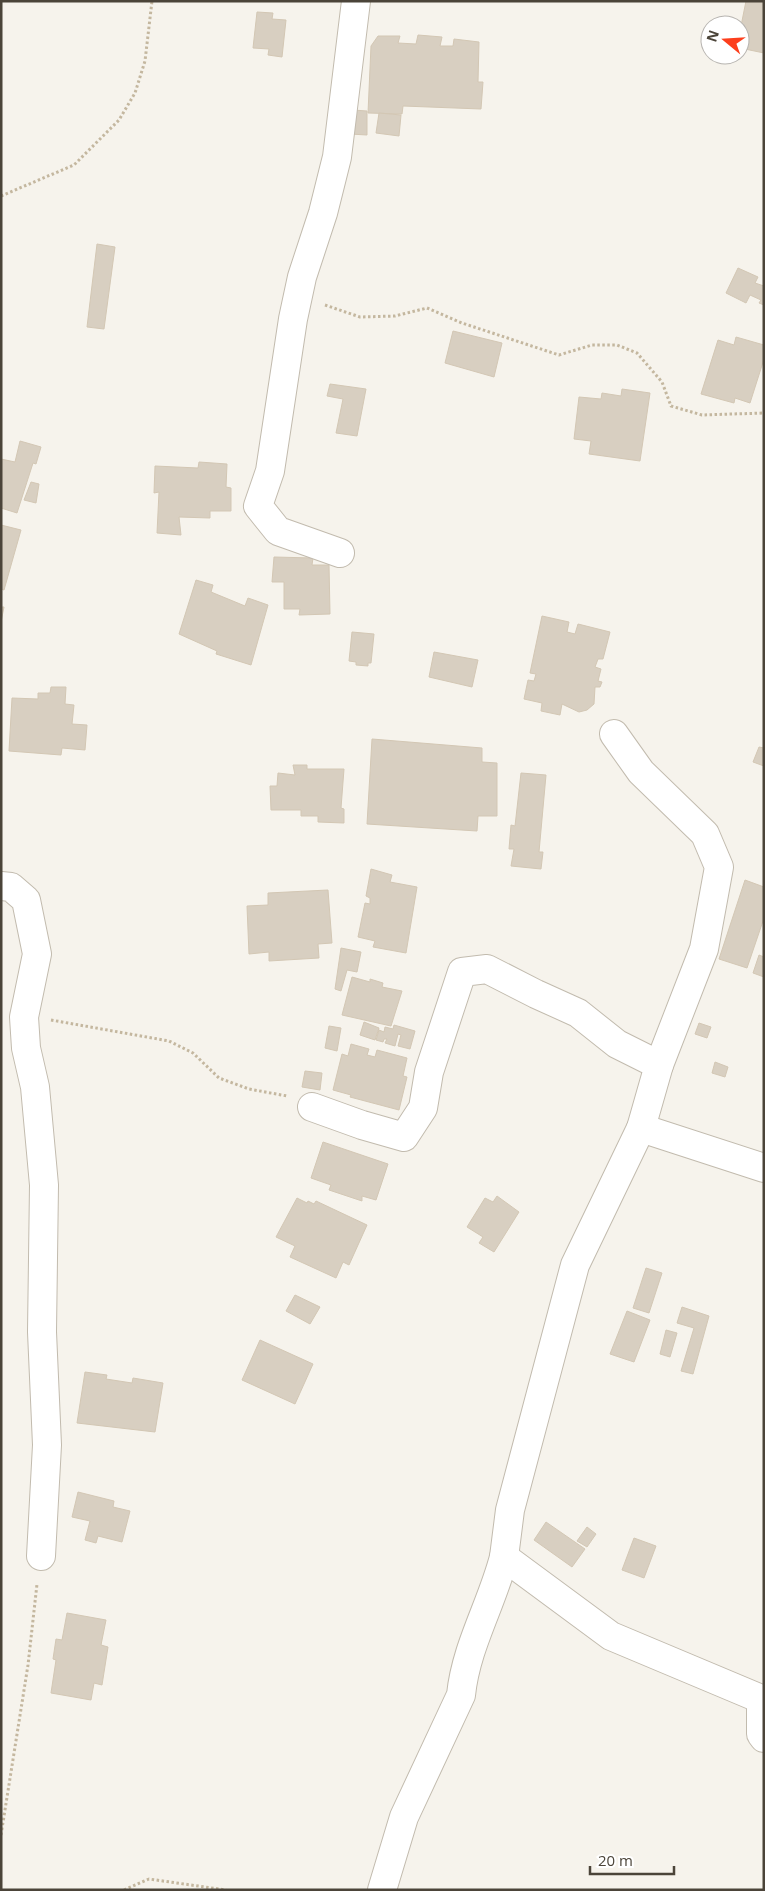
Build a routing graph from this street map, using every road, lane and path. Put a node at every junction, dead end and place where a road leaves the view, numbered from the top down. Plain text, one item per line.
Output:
1 (152, 1) edge
2 (356, 1) edge
3 (1, 196) edge
4 (298, 298) junction
5 (764, 413) edge
6 (340, 553) dead end
7 (614, 734) dead end
8 (1, 886) edge
9 (24, 1017) junction
10 (660, 1065) junction
11 (312, 1107) joint
12 (641, 1128) junction
13 (764, 1168) edge
14 (41, 1556) joint
15 (504, 1557) junction
16 (764, 1738) edge
17 (1, 1835) edge
18 (124, 1890) edge
19 (226, 1890) edge
20 (382, 1890) edge

1 - 3 path
2 - 4 street
4 - 5 path
4 - 6 street
7 - 10 street
8 - 9 street
9 - 11 path
9 - 14 street
10 - 11 street
10 - 12 street
12 - 13 street
12 - 15 street
14 - 17 path
15 - 16 street
15 - 20 street
18 - 19 path

